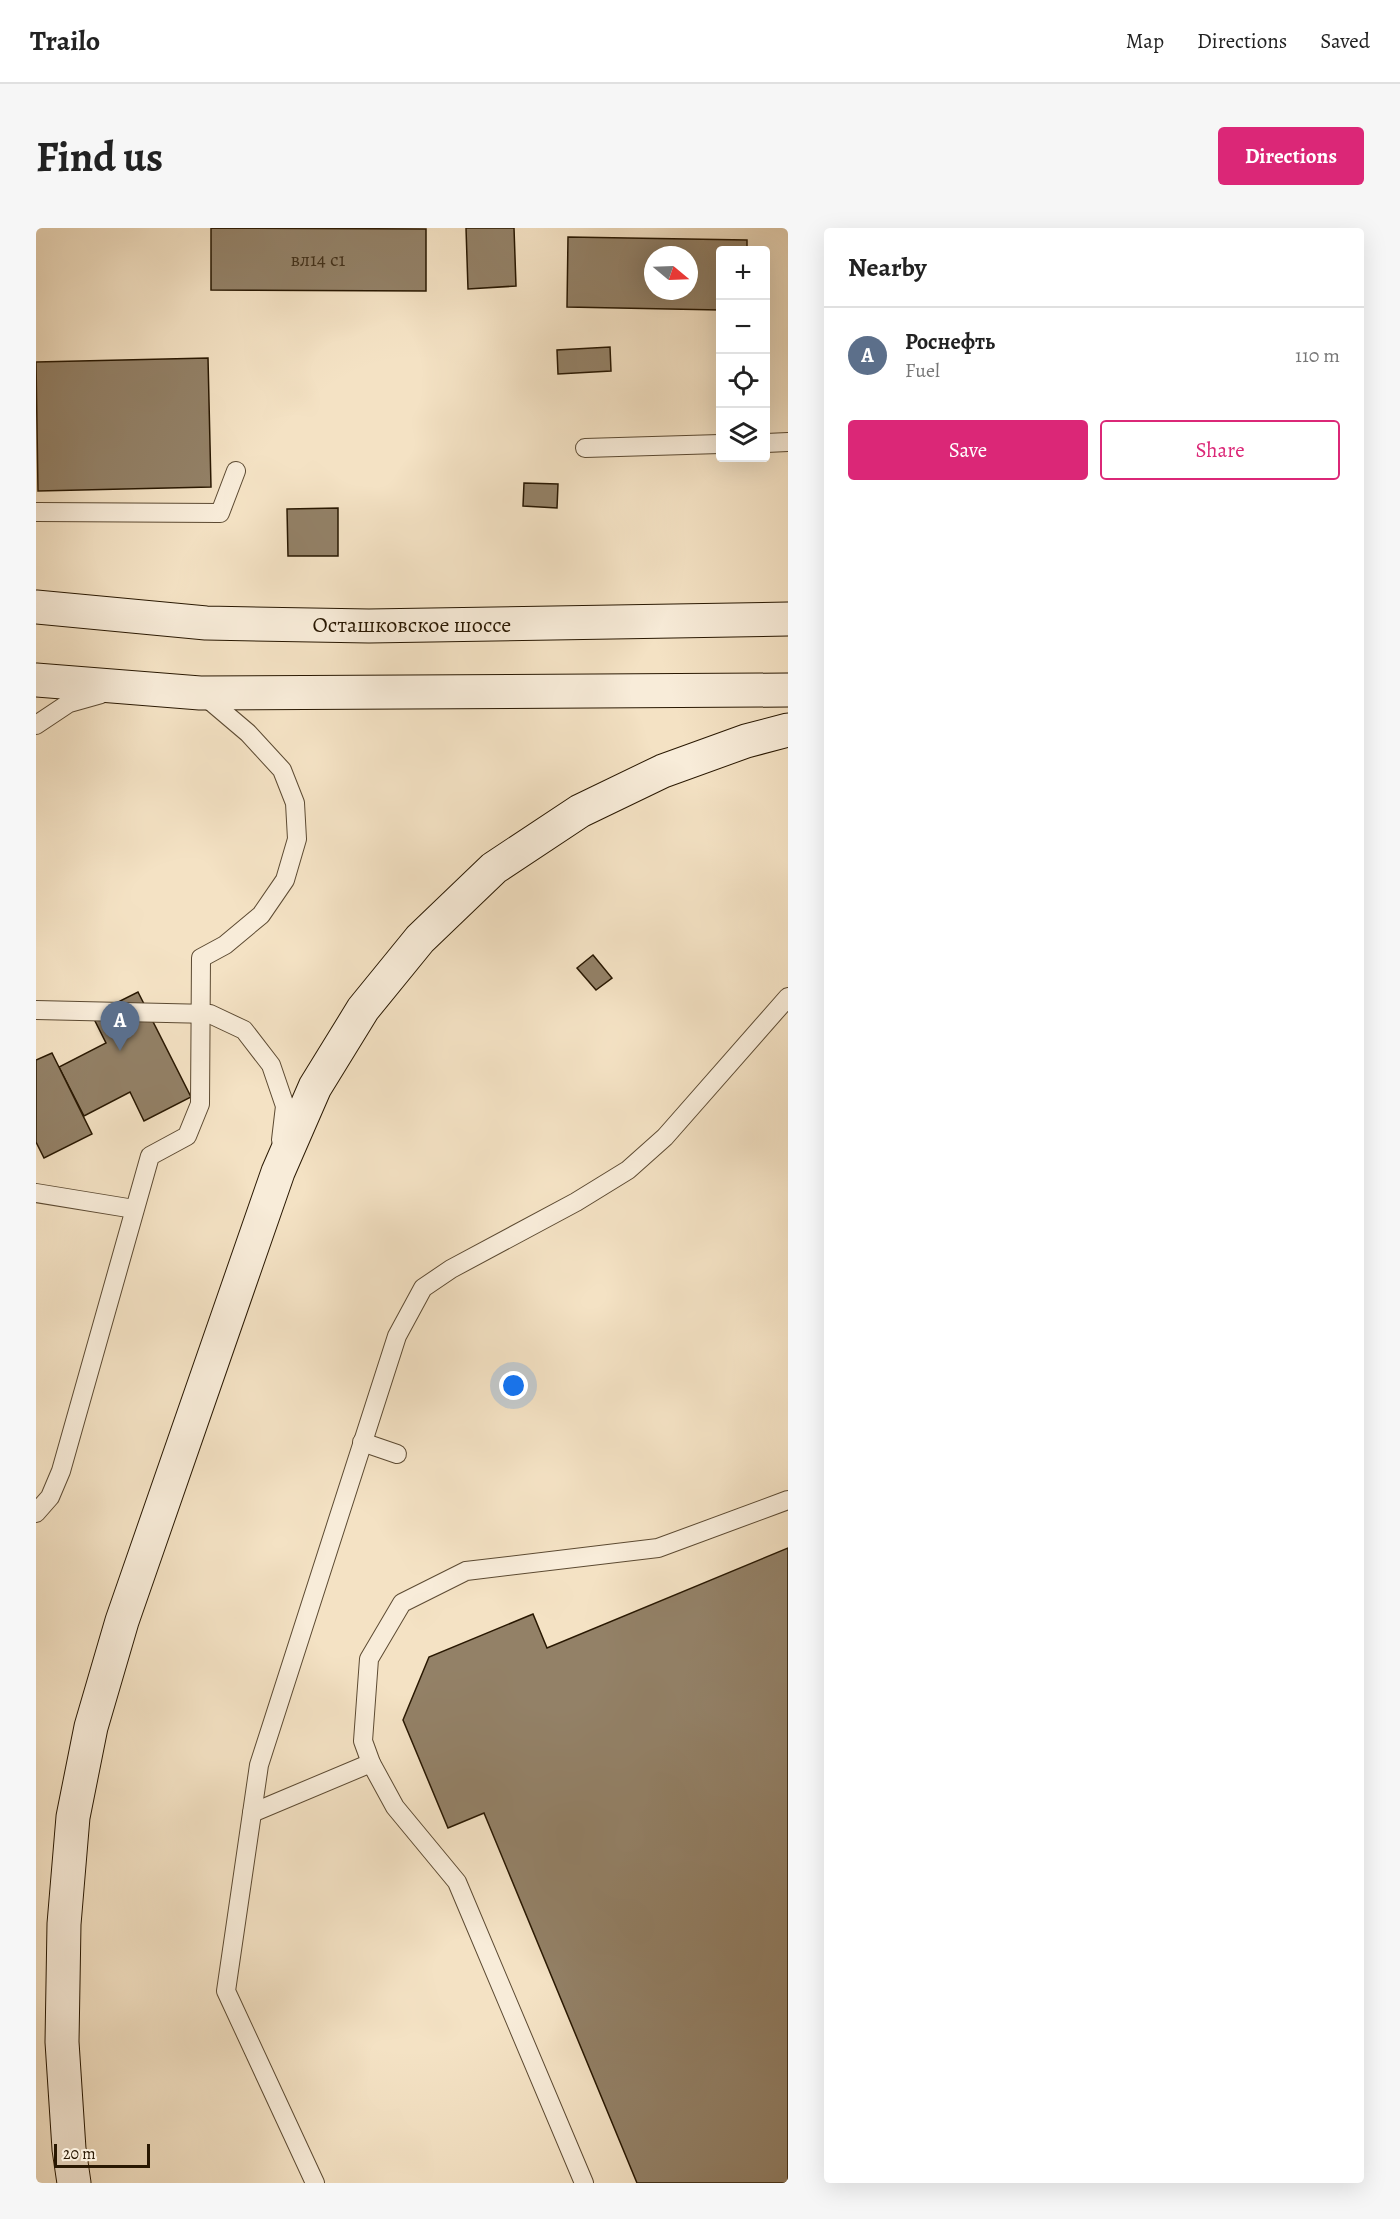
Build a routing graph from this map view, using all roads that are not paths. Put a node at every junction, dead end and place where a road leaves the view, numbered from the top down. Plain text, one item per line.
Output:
1 (788, 442) edge
2 (770, 443) edge
3 (716, 444) edge
4 (585, 448) dead end
5 (236, 471) dead end
6 (36, 512) edge
7 (36, 607) edge
8 (788, 619) edge
9 (36, 680) edge
10 (128, 688) junction
11 (788, 690) edge
12 (200, 693) junction
13 (36, 725) edge
14 (788, 730) edge
15 (788, 997) edge
16 (36, 1010) edge
17 (199, 1014) junction
18 (278, 1172) junction
19 (36, 1193) edge
20 (134, 1209) junction
21 (362, 1442) junction
22 (397, 1454) dead end
23 (788, 1500) edge
24 (36, 1514) edge
25 (371, 1763) junction
26 (252, 1813) junction
27 (74, 2183) edge
28 (315, 2183) edge
29 (584, 2183) edge

1 - 2 lane
3 - 4 lane
5 - 6 lane
7 - 8 main road, Осташковское шоссе
9 - 10 main road
10 - 12 main road
10 - 13 lane
11 - 12 main road
12 - 17 lane
14 - 18 main road
15 - 21 lane
16 - 17 lane
17 - 18 lane
17 - 20 lane
18 - 27 main road
19 - 20 lane
20 - 24 lane
21 - 22 lane
21 - 26 lane
23 - 25 lane
25 - 26 lane
25 - 29 lane
26 - 28 lane

